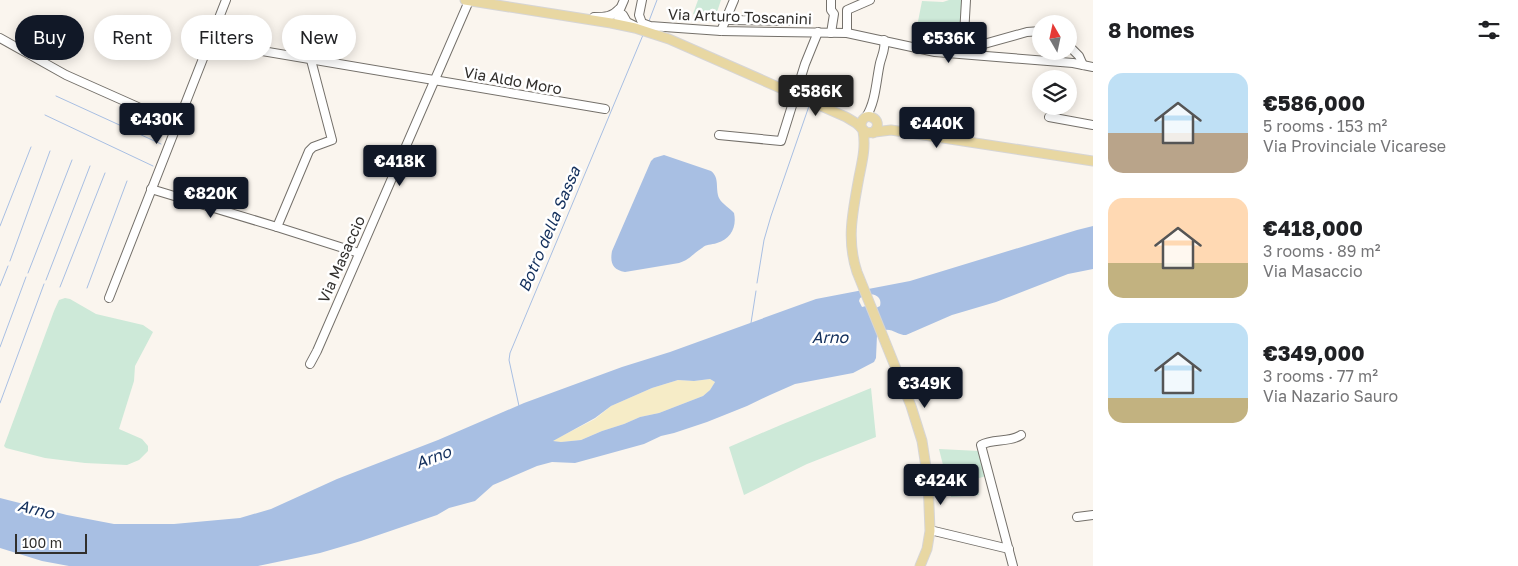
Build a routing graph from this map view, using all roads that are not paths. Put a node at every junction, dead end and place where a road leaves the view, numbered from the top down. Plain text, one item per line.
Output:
1 (226, 0) edge
2 (465, 0) edge
3 (469, 0) edge
4 (624, 0) edge
5 (642, 0) edge
6 (734, 0) edge
7 (831, 0) edge
8 (870, 0) edge
9 (966, 0) edge
10 (847, 10) junction
11 (621, 12) junction
12 (834, 14) junction
13 (220, 15) edge
14 (579, 18) junction
15 (726, 20) junction
16 (800, 21) dead end
17 (619, 24) junction
18 (721, 31) junction
19 (818, 32) junction
20 (1032, 32) edge
21 (651, 33) junction
22 (832, 33) junction
23 (847, 33) junction
24 (0, 38) edge
25 (882, 39) junction
26 (894, 42) junction
27 (884, 50) junction
28 (965, 52) junction
29 (1078, 55) edge
30 (202, 60) edge
31 (311, 60) joint
32 (880, 61) junction
33 (1083, 65) junction
34 (1093, 67) edge
35 (434, 80) junction
36 (795, 95) junction
37 (872, 102) junction
38 (605, 109) dead end
39 (846, 117) junction
40 (1049, 117) dead end
41 (865, 118) junction
42 (876, 121) junction
43 (176, 124) junction
44 (1093, 125) edge
45 (866, 130) junction
46 (891, 130) junction
47 (719, 135) dead end
48 (1093, 161) edge
49 (151, 189) junction
50 (277, 226) junction
51 (359, 253) junction
52 (108, 298) dead end
53 (310, 364) dead end
54 (1021, 436) dead end
55 (1093, 515) edge
56 (1078, 517) dead end
57 (934, 531) dead end
58 (1009, 549) junction
59 (920, 566) edge
60 (1013, 566) edge

1 - 13 street
2 - 3 main road
3 - 14 main road
3 - 35 street, Via Masaccio
4 - 11 street
5 - 18 street, Via Arturo Toscanini
6 - 15 street
7 - 12 street
8 - 10 street
9 - 28 street
10 - 12 street
10 - 23 street
11 - 14 street
11 - 17 street
11 - 21 street
12 - 22 street
14 - 17 main road
15 - 16 street
15 - 18 street
17 - 21 main road
18 - 19 street, Via Arturo Toscanini
19 - 22 street, Via Arturo Toscanini
19 - 36 street
20 - 28 street
21 - 36 main road
22 - 23 street, Via Arturo Toscanini
23 - 25 street, Via Arturo Toscanini
24 - 43 street
25 - 26 street, Via Arturo Toscanini
25 - 27 street
25 - 32 street
26 - 27 street
26 - 28 street, Via Arturo Toscanini
27 - 32 street
28 - 33 street, Via Arturo Toscanini
29 - 33 street
30 - 43 street
31 - 35 street, Via Aldo Moro
31 - 50 street
32 - 37 street
33 - 34 street, Via Arturo Toscanini
35 - 38 street, Via Aldo Moro
35 - 51 street, Via Masaccio
36 - 39 main road
36 - 47 street
37 - 41 street
37 - 42 street
39 - 41 main road
39 - 45 main road
40 - 44 street
41 - 42 main road
41 - 45 main road
42 - 45 main road
42 - 46 main road
43 - 49 street
45 - 46 main road
45 - 59 main road
46 - 48 main road
49 - 50 street
49 - 52 street
50 - 51 street
51 - 53 street, Via Masaccio
54 - 58 street
55 - 56 street
57 - 58 street
58 - 60 street

